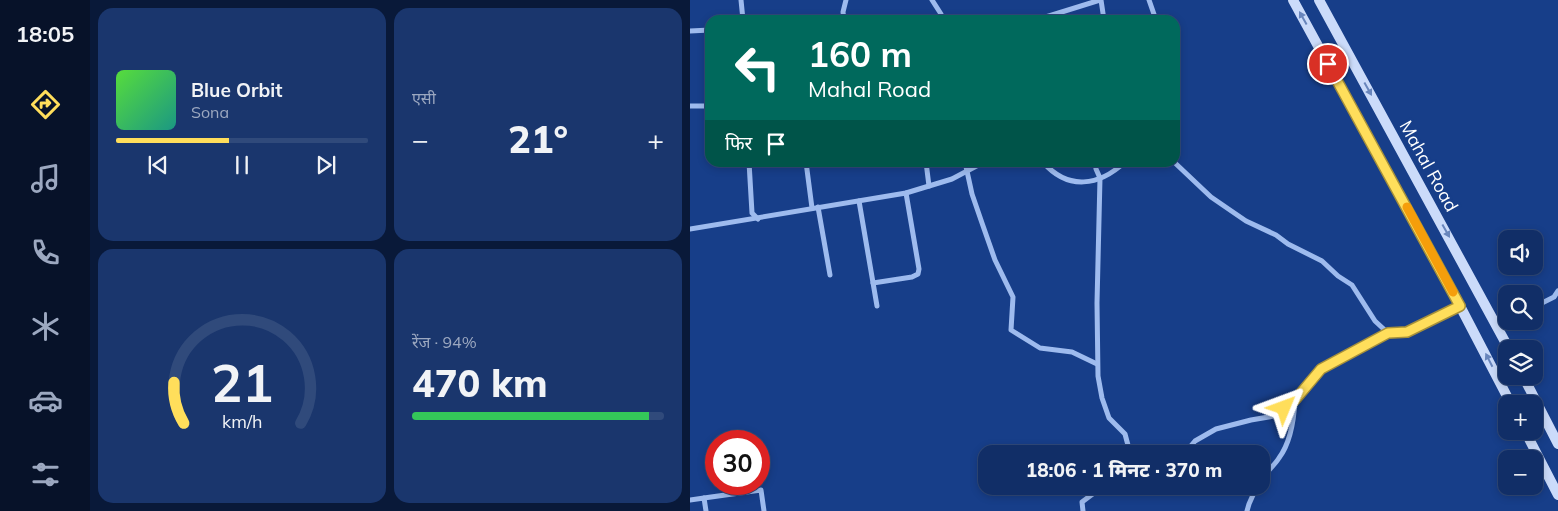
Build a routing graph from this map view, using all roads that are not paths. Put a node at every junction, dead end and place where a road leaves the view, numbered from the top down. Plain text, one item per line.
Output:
1 (741, 0) edge
2 (846, 0) edge
3 (932, 0) edge
4 (1100, 0) edge
5 (1149, 0) edge
6 (1293, 0) edge
7 (1319, 0) edge
8 (1061, 12) junction
9 (742, 15) edge
10 (843, 15) edge
11 (940, 15) edge
12 (1052, 15) edge
13 (1061, 15) edge
14 (1103, 15) edge
15 (1154, 15) edge
16 (705, 30) edge
17 (690, 31) edge
18 (690, 106) edge
19 (705, 106) edge
20 (749, 167) edge
21 (807, 167) edge
22 (927, 167) edge
23 (966, 167) edge
24 (976, 167) edge
25 (1049, 167) edge
26 (1096, 167) edge
27 (1120, 167) edge
28 (1179, 167) edge
29 (967, 172) junction
30 (1100, 178) junction
31 (929, 186) junction
32 (906, 193) junction
33 (859, 201) junction
34 (815, 208) junction
35 (758, 219) junction
36 (690, 229) edge
37 (830, 274) dead end
38 (873, 283) junction
39 (1558, 291) edge
40 (1543, 302) edge
41 (877, 306) dead end
42 (1460, 306) junction
43 (1498, 326) edge
44 (1388, 333) junction
45 (1097, 364) junction
46 (1528, 385) edge
47 (1506, 395) edge
48 (1295, 400) junction
49 (1530, 440) edge
50 (1558, 444) edge
51 (1127, 445) edge
52 (1192, 445) edge
53 (1270, 469) edge
54 (1091, 495) edge
55 (1253, 495) edge
56 (1558, 495) edge
57 (704, 498) junction
58 (690, 500) edge
59 (706, 511) edge
60 (764, 511) edge
61 (1084, 511) edge
62 (1247, 511) edge

1 - 9 street
2 - 10 street
3 - 11 street
4 - 8 street
4 - 14 street
5 - 15 street
42 -> 6 main road
7 -> 43 main road, Mahal Road
8 - 12 street
8 - 13 street
16 - 17 street
18 - 19 street
20 - 35 street
21 - 34 street
22 - 31 street
23 - 29 street
24 - 29 street
25 - 30 street
26 - 30 street
27 - 30 street
28 - 44 street
29 - 31 street
29 - 45 street
30 - 45 street
31 - 32 street
32 - 33 street
32 - 38 street
33 - 34 street
33 - 38 street
34 - 35 street
34 - 37 street
35 - 36 street
38 - 41 street
39 - 40 street
42 - 44 street
47 -> 42 main road
44 - 48 street
45 - 51 street
46 - 50 main road
48 - 52 street
48 - 53 street
49 - 56 main road
54 - 61 street
55 - 62 street
57 - 58 street
57 - 59 street
57 - 60 street

